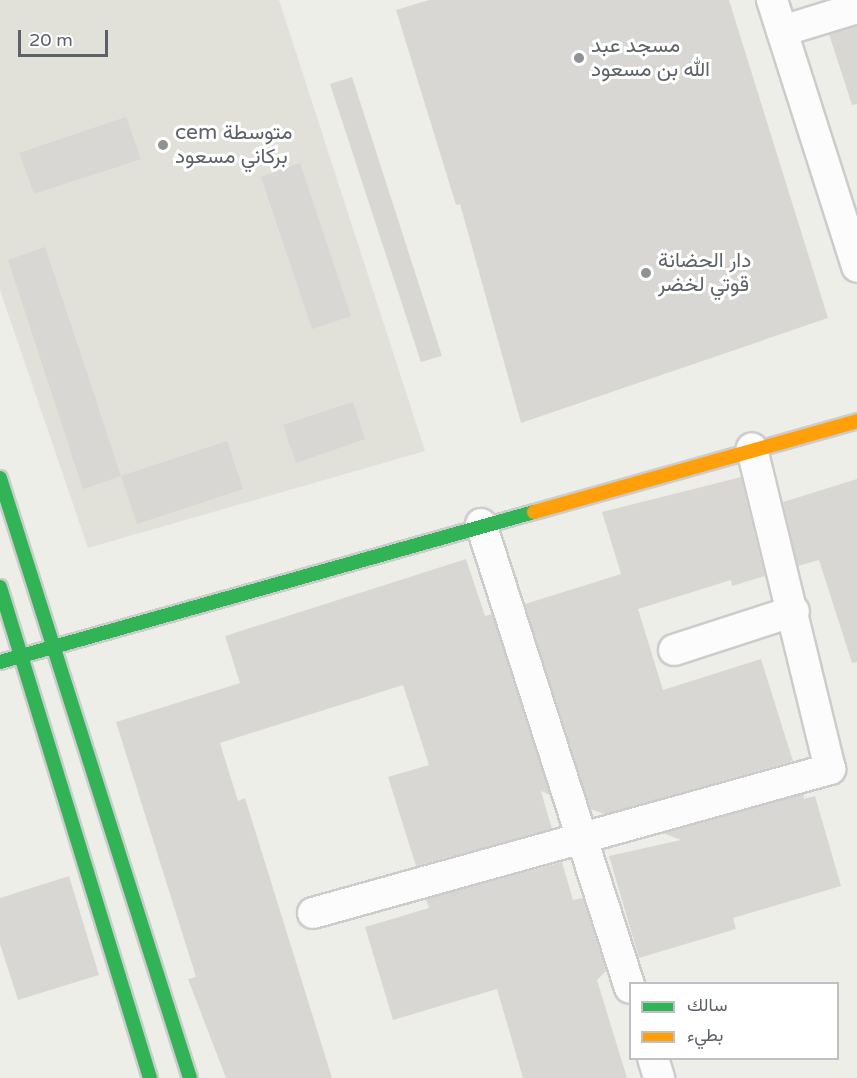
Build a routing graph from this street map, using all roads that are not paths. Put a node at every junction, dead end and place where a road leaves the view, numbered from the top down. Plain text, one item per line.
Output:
1 (772, 0) edge
2 (857, 9) edge
3 (782, 31) junction
4 (857, 267) edge
5 (857, 421) edge
6 (752, 448) junction
7 (0, 478) edge
8 (481, 524) junction
9 (0, 586) edge
10 (794, 611) junction
11 (52, 646) junction
12 (674, 650) dead end
13 (22, 656) junction
14 (0, 662) edge
15 (584, 840) junction
16 (313, 913) dead end
17 (629, 985) edge
18 (653, 1060) edge
19 (150, 1078) edge
20 (190, 1078) edge
21 (659, 1078) edge

1 - 3 street
2 - 3 street
3 - 4 street
5 - 6 main road
6 - 8 main road
6 - 10 street
7 - 11 main road
8 - 11 main road
8 - 15 street
9 - 13 main road
10 - 12 street
10 - 15 street
11 - 13 main road
11 - 20 main road
13 - 14 main road
13 - 19 main road
15 - 16 street
15 - 17 street
18 - 21 street

